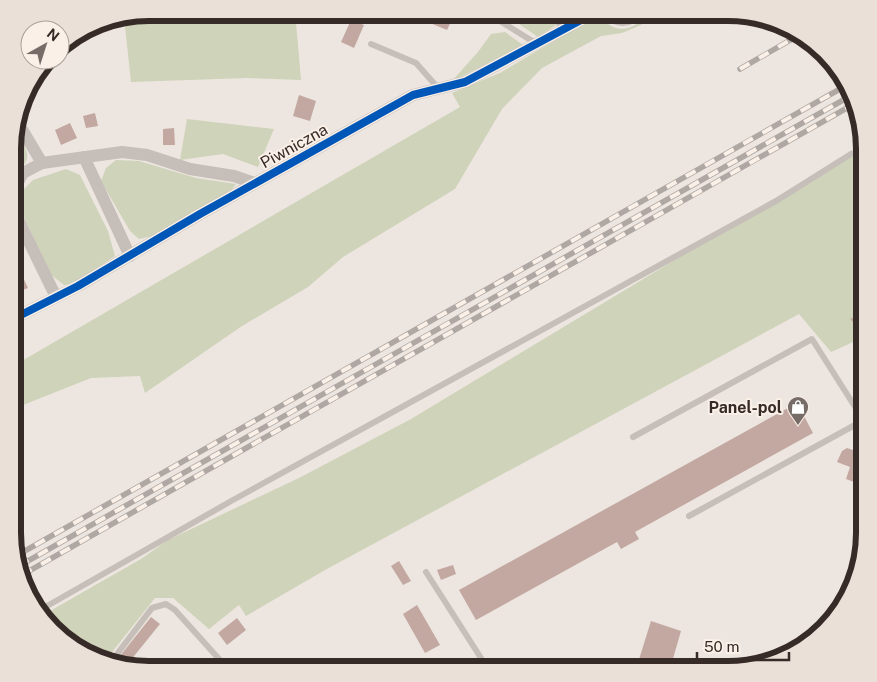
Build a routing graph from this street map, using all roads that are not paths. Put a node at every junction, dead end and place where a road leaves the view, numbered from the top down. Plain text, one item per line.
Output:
1 (502, 22) edge
2 (562, 22) edge
3 (577, 22) edge
4 (616, 22) edge
5 (630, 22) edge
6 (566, 28) junction
7 (371, 44) dead end
8 (537, 44) junction
9 (439, 89) junction
10 (22, 130) edge
11 (851, 154) dead end
12 (84, 157) junction
13 (42, 163) junction
14 (21, 178) edge
15 (254, 183) junction
16 (21, 226) edge
17 (130, 256) junction
18 (56, 297) junction
19 (21, 315) edge
20 (855, 407) edge
21 (855, 426) edge
22 (633, 437) dead end
23 (689, 516) dead end
24 (426, 572) dead end
25 (45, 607) edge
26 (116, 656) edge
27 (220, 660) edge
28 (483, 661) edge

1 - 8 lane
2 - 6 street
3 - 6 street, Piwniczna
4 - 5 lane
6 - 8 street, Piwniczna
7 - 9 lane
8 - 9 street, Piwniczna
9 - 15 street, Piwniczna
10 - 13 street
11 - 25 lane
12 - 13 street
12 - 15 street
12 - 17 street
13 - 14 street
15 - 17 street, Piwniczna
16 - 18 street
17 - 18 street, Piwniczna
18 - 19 street, Piwniczna
20 - 22 lane
21 - 23 lane
24 - 28 lane
26 - 27 lane

